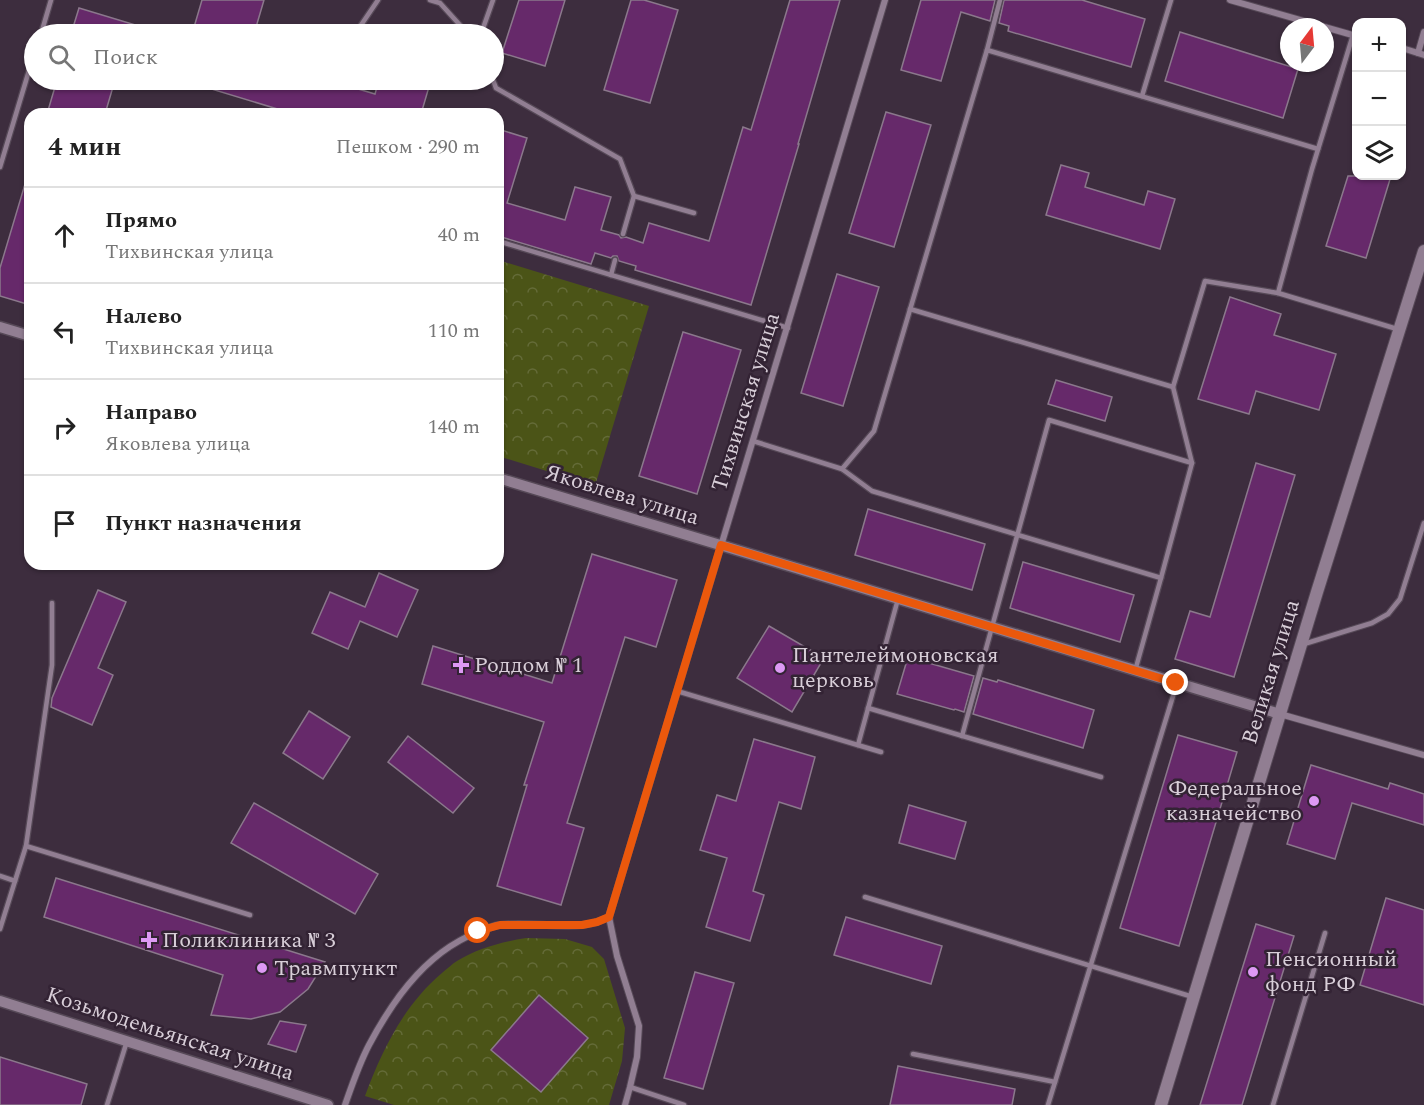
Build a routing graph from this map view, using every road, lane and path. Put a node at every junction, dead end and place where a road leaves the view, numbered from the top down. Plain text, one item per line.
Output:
1 (51, 0) edge
2 (378, 0) edge
3 (430, 0) edge
4 (493, 0) edge
5 (885, 0) edge
6 (1000, 0) edge
7 (1171, 0) edge
8 (1230, 0) edge
9 (44, 24) edge
10 (362, 24) edge
11 (459, 24) edge
12 (485, 24) edge
13 (1424, 32) edge
14 (1352, 34) edge
15 (1352, 44) edge
16 (987, 50) junction
17 (1406, 50) edge
18 (1421, 54) edge
19 (24, 87) edge
20 (499, 90) edge
21 (1142, 96) junction
22 (1318, 149) junction
23 (0, 167) edge
24 (634, 196) junction
25 (694, 213) dead end
26 (623, 234) dead end
27 (504, 243) edge
28 (1424, 251) edge
29 (615, 260) dead end
30 (611, 275) junction
31 (1278, 293) junction
32 (910, 309) junction
33 (0, 327) edge
34 (788, 328) junction
35 (1399, 330) junction
36 (24, 334) edge
37 (1173, 387) junction
38 (753, 441) junction
39 (1192, 463) junction
40 (842, 469) junction
41 (504, 480) edge
42 (1424, 524) edge
43 (1017, 535) junction
44 (721, 545) junction
45 (1161, 578) junction
46 (898, 599) junction
47 (52, 603) dead end
48 (991, 627) junction
49 (1301, 645) junction
50 (1136, 671) junction
51 (1176, 683) junction
52 (677, 691) junction
53 (868, 708) junction
54 (1280, 714) junction
55 (962, 736) junction
56 (858, 745) junction
57 (881, 752) dead end
58 (1424, 755) edge
59 (1101, 777) dead end
60 (26, 846) junction
61 (0, 876) edge
62 (15, 881) junction
63 (865, 897) dead end
64 (250, 915) dead end
65 (609, 917) junction
66 (0, 929) edge
67 (1325, 933) dead end
68 (1091, 965) junction
69 (1193, 997) junction
70 (0, 1001) edge
71 (127, 1041) junction
72 (913, 1054) dead end
73 (1055, 1082) junction
74 (630, 1087) junction
75 (307, 1102) edge
76 (1165, 1104) edge
77 (107, 1105) edge
78 (328, 1105) edge
79 (345, 1105) edge
80 (625, 1105) edge
81 (684, 1105) edge
82 (1048, 1105) edge
83 (1273, 1105) edge

1 - 9 lane
2 - 10 lane
3 - 11 lane
4 - 12 lane
5 - 34 street, Тихвинская улица
6 - 16 lane
7 - 21 lane
8 - 14 street
13 - 18 street
15 - 22 lane
16 - 21 lane
16 - 32 lane
17 - 18 street
19 - 23 lane
20 - 24 lane
21 - 22 lane
22 - 31 lane
24 - 25 lane
24 - 26 lane
27 - 30 lane
28 - 35 main road, Великая улица
29 - 30 lane
30 - 34 lane
31 - 35 lane
31 - 37 lane
32 - 37 lane
32 - 40 lane
33 - 36 street
34 - 38 street, Тихвинская улица
35 - 49 main road, Великая улица
37 - 39 lane
38 - 40 lane
38 - 44 street, Тихвинская улица
39 - 43 lane
39 - 45 lane
40 - 43 lane
41 - 44 street, Яковлева улица
42 - 49 lane
43 - 45 lane
43 - 48 lane
44 - 46 street, Яковлева улица
44 - 52 street, Тихвинская улица
45 - 50 lane
46 - 48 street, Яковлева улица
46 - 53 lane
47 - 60 lane
48 - 50 street, Яковлева улица
48 - 55 lane
49 - 54 main road, Великая улица
50 - 51 street, Яковлева улица
51 - 54 street, Яковлева улица
51 - 68 lane
52 - 56 lane
52 - 65 street, Тихвинская улица
53 - 55 lane
53 - 56 lane
54 - 58 street, Яковлева улица
54 - 69 main road, Великая улица
55 - 59 lane
56 - 57 lane
60 - 62 lane
60 - 64 lane
61 - 62 lane
62 - 66 lane
63 - 68 lane
65 - 74 street, Тихвинская улица
65 - 79 street
67 - 83 lane
68 - 69 lane
68 - 73 lane
69 - 76 main road, Великая улица
70 - 71 street, Козьмодемьянская улица
71 - 75 street, Козьмодемьянская улица
71 - 77 lane
72 - 73 lane
73 - 82 lane
74 - 80 street, Тихвинская улица
74 - 81 lane
75 - 78 street, Козьмодемьянская улица

